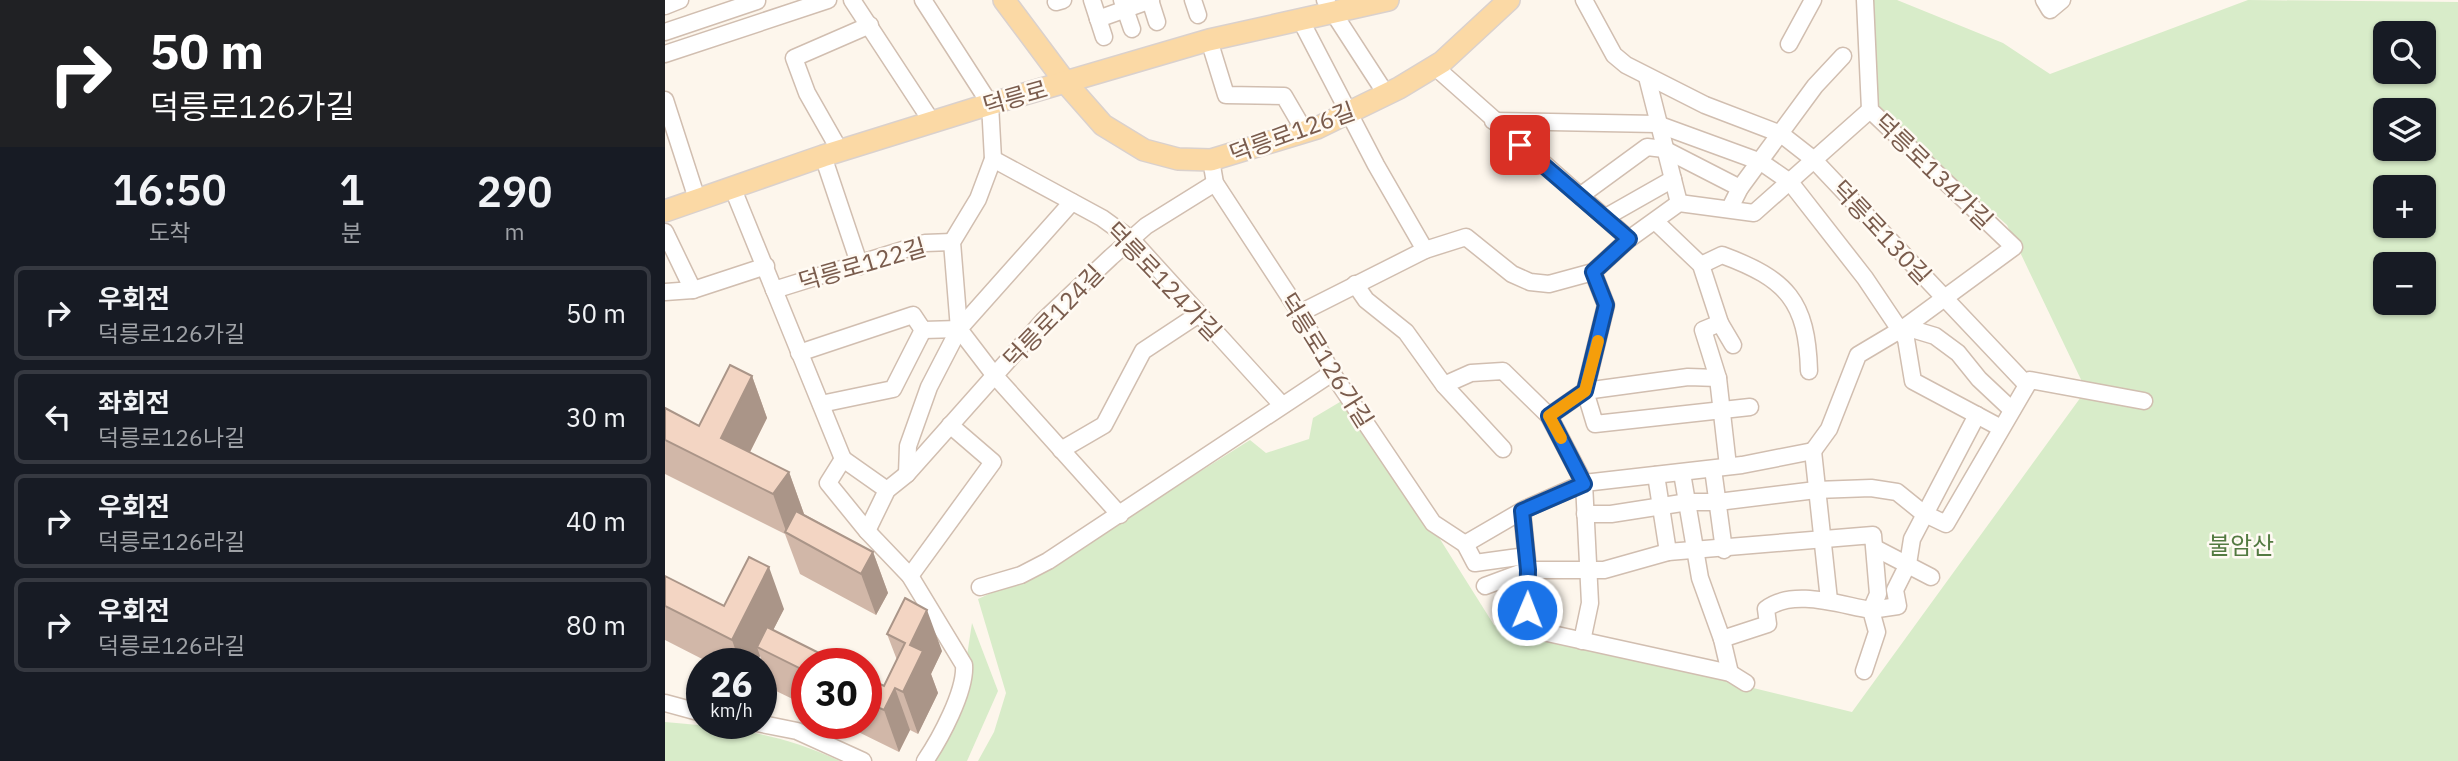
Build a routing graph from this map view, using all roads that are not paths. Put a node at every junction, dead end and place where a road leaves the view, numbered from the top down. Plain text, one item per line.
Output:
1 (680, 0) edge
2 (700, 0) edge
3 (757, 0) edge
4 (828, 0) edge
5 (852, 0) edge
6 (923, 0) edge
7 (1005, 0) edge
8 (1092, 0) edge
9 (1150, 0) edge
10 (1388, 0) edge
11 (1584, 0) edge
12 (1813, 0) edge
13 (1864, 0) edge
14 (2044, 0) edge
15 (2062, 0) edge
16 (1498, 4) edge
17 (665, 5) edge
18 (1124, 5) edge
19 (1328, 6) edge
20 (705, 17) junction
21 (1098, 19) junction
22 (1300, 19) junction
23 (1157, 22) dead end
24 (762, 24) junction
25 (870, 25) junction
26 (1132, 29) dead end
27 (665, 32) edge
28 (1104, 37) dead end
29 (710, 40) junction
30 (1209, 40) junction
31 (1789, 44) dead end
32 (665, 54) edge
33 (1843, 56) dead end
34 (1434, 66) junction
35 (1647, 77) junction
36 (1066, 83) junction
37 (1386, 94) junction
38 (665, 100) edge
39 (990, 104) junction
40 (1870, 110) junction
41 (1350, 113) junction
42 (1493, 121) junction
43 (932, 122) junction
44 (1657, 124) junction
45 (1305, 132) junction
46 (1781, 134) junction
47 (1664, 149) junction
48 (832, 153) junction
49 (993, 159) junction
50 (1813, 159) junction
51 (1211, 160) junction
52 (1761, 162) junction
53 (1673, 179) junction
54 (1790, 182) junction
55 (1215, 183) junction
56 (1740, 188) junction
57 (733, 189) junction
58 (1580, 196) junction
59 (697, 199) junction
60 (1073, 202) junction
61 (1679, 204) junction
62 (1730, 208) junction
63 (665, 211) edge
64 (1606, 217) junction
65 (1655, 221) junction
66 (665, 232) edge
67 (1131, 239) junction
68 (1629, 239) junction
69 (952, 242) junction
70 (1425, 250) junction
71 (1700, 265) junction
72 (766, 266) junction
73 (860, 266) junction
74 (1593, 272) junction
75 (1355, 284) junction
76 (692, 290) junction
77 (774, 290) junction
78 (665, 292) edge
79 (1943, 298) junction
80 (1300, 313) junction
81 (1199, 314) junction
82 (1720, 323) junction
83 (1902, 328) junction
84 (923, 330) junction
85 (959, 330) junction
86 (1733, 345) dead end
87 (799, 354) junction
88 (1809, 371) dead end
89 (1332, 373) junction
90 (995, 376) junction
91 (1718, 378) junction
92 (2026, 384) junction
93 (1444, 385) junction
94 (1585, 391) junction
95 (2144, 401) dead end
96 (821, 404) junction
97 (1282, 405) junction
98 (1750, 407) dead end
99 (2012, 410) junction
100 (1723, 411) junction
101 (1976, 415) junction
102 (1549, 416) junction
103 (950, 425) junction
104 (2001, 428) junction
105 (1503, 449) dead end
106 (1061, 450) junction
107 (1813, 451) junction
108 (843, 460) junction
109 (1721, 468) junction
110 (1682, 473) junction
111 (907, 474) junction
112 (1656, 475) junction
113 (1584, 484) junction
114 (887, 489) junction
115 (1816, 490) junction
116 (1688, 502) junction
117 (1718, 502) junction
118 (1660, 506) junction
119 (1522, 511) junction
120 (1585, 514) junction
121 (1926, 514) junction
122 (1120, 515) junction
123 (867, 531) junction
124 (1821, 540) junction
125 (1465, 544) junction
126 (1874, 548) junction
127 (1724, 550) junction
128 (1694, 551) junction
129 (1668, 552) junction
130 (1527, 563) junction
131 (1908, 564) junction
132 (1589, 570) junction
133 (910, 576) junction
134 (1931, 577) dead end
135 (1485, 586) dead end
136 (980, 587) dead end
137 (1829, 600) junction
138 (1871, 610) junction
139 (1722, 639) junction
140 (1581, 641) junction
141 (1864, 671) dead end
142 (1730, 673) junction
143 (1746, 683) dead end
144 (665, 703) edge
145 (686, 709) edge
146 (777, 727) edge
147 (863, 761) edge
148 (925, 761) edge

1 - 17 street
2 - 20 street
3 - 20 street
3 - 24 street
4 - 24 street
5 - 25 street
6 - 39 street
7 - 36 main road, 덕릉로126길
8 - 21 street
9 - 18 street
9 - 23 street
10 - 19 main road, 덕릉로
11 - 35 street, 덕릉로130길
12 - 31 street
13 - 40 street, 덕릉로134가길
14 - 15 street
16 - 34 main road, 덕릉로126길
18 - 21 street
18 - 26 street
19 - 22 main road, 덕릉로
19 - 37 street
20 - 27 street
20 - 29 street
21 - 28 street
22 - 30 main road, 덕릉로
22 - 41 street
24 - 29 street
25 - 43 street
25 - 48 street
29 - 32 street
30 - 36 main road, 덕릉로
30 - 45 street
33 - 46 street
34 - 37 main road, 덕릉로126길
34 - 42 street
35 - 44 street
35 - 46 street, 덕릉로130길
36 - 39 main road, 덕릉로
36 - 51 main road, 덕릉로126길
37 - 41 main road, 덕릉로126길
38 - 59 street
39 - 43 main road, 덕릉로
39 - 49 street
40 - 50 street, 덕릉로130길
40 - 79 street, 덕릉로134가길
41 - 45 main road, 덕릉로126길
41 - 70 street
42 - 44 street, 덕릉로130길
42 - 58 street
43 - 48 main road, 덕릉로
44 - 47 street
44 - 52 street, 덕릉로130길
45 - 51 main road, 덕릉로126길
46 - 50 street, 덕릉로130길
46 - 52 street
47 - 53 street
47 - 56 street
47 - 58 street
48 - 57 main road, 덕릉로
48 - 73 street
49 - 60 street, 덕릉로124가길
49 - 69 street
50 - 54 street
50 - 79 street, 덕릉로130길
51 - 55 street, 덕릉로126가길
52 - 54 street, 덕릉로130길
52 - 56 street
53 - 61 street
53 - 64 street
54 - 62 street
54 - 83 street, 덕릉로130길
55 - 67 street, 덕릉로124길
55 - 80 street, 덕릉로126가길
56 - 62 street
57 - 59 main road, 덕릉로
57 - 72 street, 덕릉로122길
58 - 64 street
59 - 63 main road, 덕릉로
60 - 67 street, 덕릉로124가길
60 - 85 street
61 - 62 street
61 - 65 street
64 - 68 street
65 - 68 street
65 - 71 street
66 - 76 street
67 - 81 street, 덕릉로124가길
67 - 90 street, 덕릉로124길
68 - 74 street
69 - 73 street, 덕릉로122길
69 - 85 street
70 - 74 street
70 - 75 street
71 - 82 street
71 - 88 street
72 - 76 street
72 - 77 street, 덕릉로122길
73 - 77 street, 덕릉로122길
74 - 94 street
75 - 80 street
75 - 93 street
76 - 78 street
77 - 87 street, 덕릉로122길
79 - 83 street, 덕릉로130길
79 - 92 street
80 - 89 street, 덕릉로126가길
81 - 97 street, 덕릉로124가길
81 - 106 street
82 - 86 street
82 - 91 street
83 - 99 street
83 - 101 street
83 - 107 street, 덕릉로130길
84 - 85 street
84 - 87 street
84 - 96 street
85 - 90 street, 덕릉로124길
85 - 111 street
87 - 96 street, 덕릉로122길
89 - 97 street
89 - 125 street, 덕릉로126가길
90 - 103 street, 덕릉로124길
90 - 106 street, 덕릉로124길
91 - 94 street
91 - 100 street
92 - 95 street
92 - 99 street
93 - 102 street
93 - 105 street
94 - 100 street
94 - 102 street
96 - 108 street, 덕릉로122길
97 - 122 street
98 - 100 street
99 - 104 street
100 - 109 street
101 - 104 street
101 - 121 street
102 - 113 street
103 - 111 street, 덕릉로124길
103 - 133 street
104 - 121 street
106 - 122 street, 덕릉로124길
107 - 109 street
107 - 115 street
108 - 114 street
108 - 123 street
109 - 110 street
109 - 117 street
110 - 112 street
110 - 116 street
111 - 114 street, 덕릉로124길
112 - 113 street
112 - 118 street
113 - 119 street
113 - 120 street
114 - 123 street
115 - 117 street
115 - 121 street
115 - 124 street
116 - 117 street
116 - 118 street
116 - 128 street
117 - 127 street
118 - 120 street
118 - 129 street
119 - 125 street
119 - 130 street
120 - 132 street
121 - 131 street
122 - 136 street
123 - 133 street
124 - 126 street
124 - 127 street
124 - 137 street
125 - 130 street, 덕릉로126가길
126 - 131 street
126 - 138 street
127 - 128 street
128 - 129 street
128 - 139 street
129 - 132 street, 덕릉로126가길
130 - 132 street, 덕릉로126가길
130 - 135 street, 덕릉로126가길
130 - 140 street
131 - 134 street
131 - 138 street
132 - 140 street
133 - 148 street
137 - 138 street
137 - 139 street
138 - 141 street
139 - 142 street
140 - 142 street
142 - 143 street
144 - 145 street
146 - 147 street

